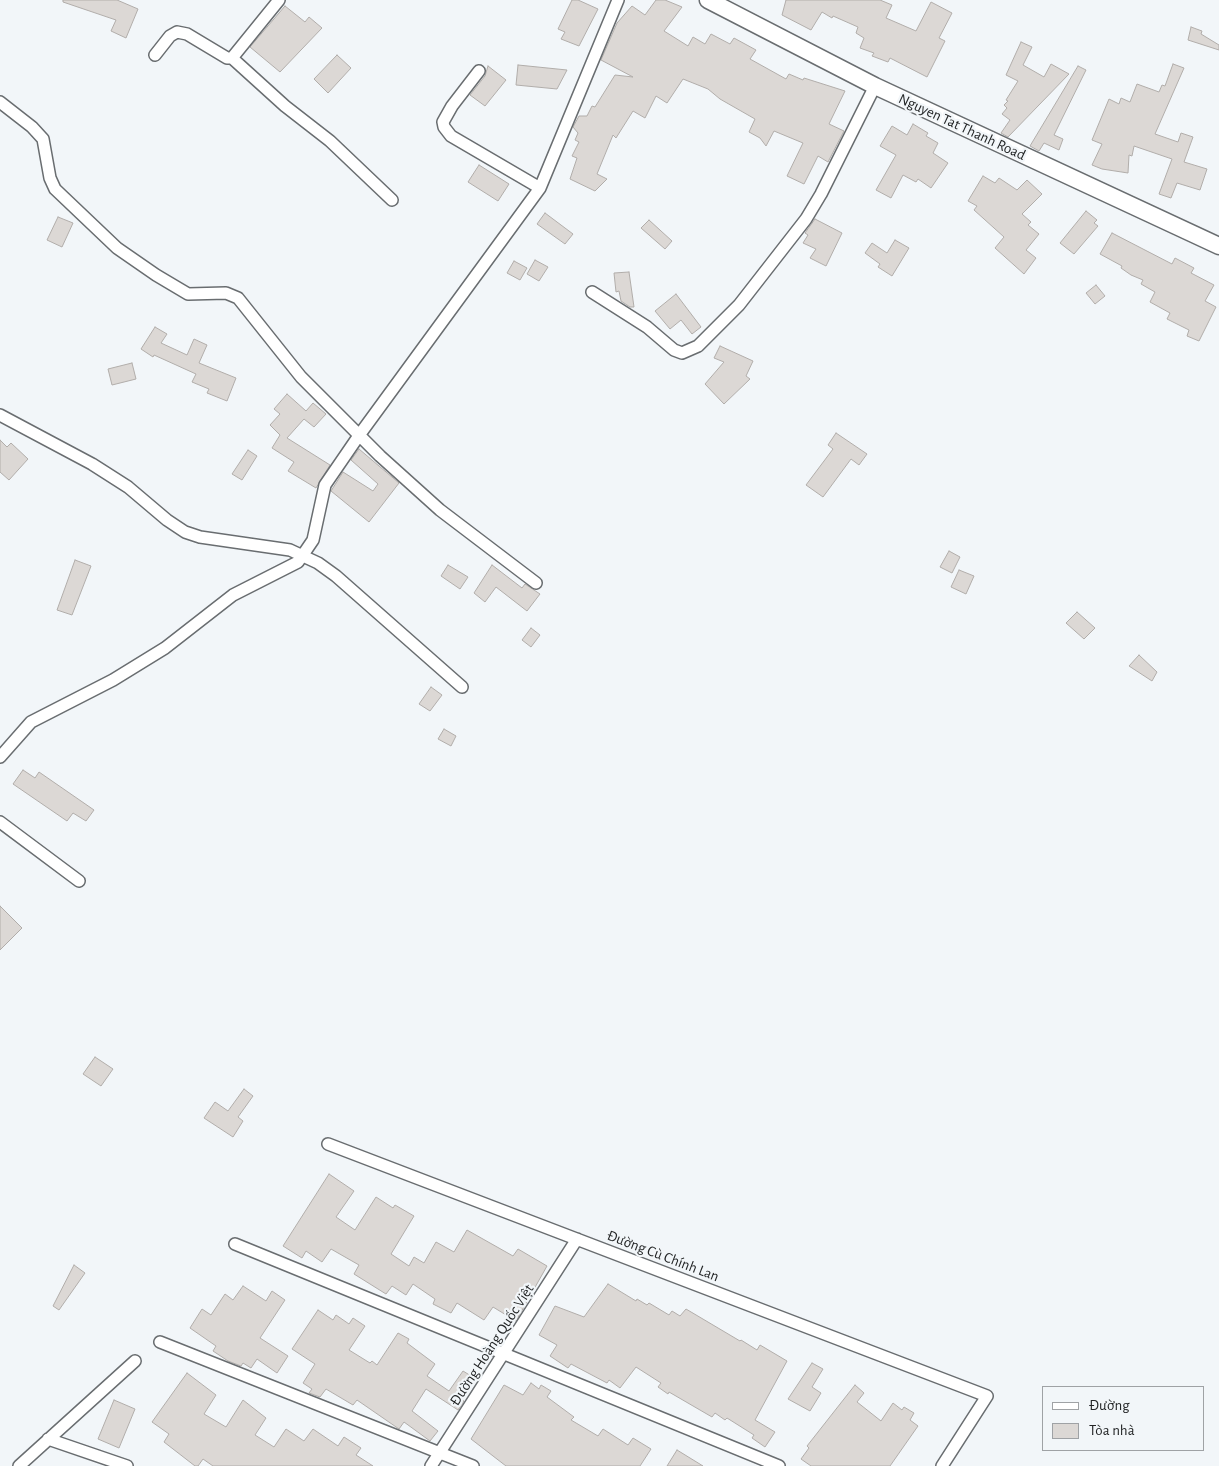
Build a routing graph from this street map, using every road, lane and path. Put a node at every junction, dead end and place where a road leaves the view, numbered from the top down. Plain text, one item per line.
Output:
1 (279, 0) edge
2 (618, 0) edge
3 (708, 0) edge
4 (155, 55) dead end
5 (232, 58) junction
6 (479, 71) dead end
7 (875, 86) junction
8 (0, 102) edge
9 (540, 188) junction
10 (392, 200) dead end
11 (1219, 246) edge
12 (592, 292) dead end
13 (0, 415) edge
14 (360, 434) junction
15 (303, 555) junction
16 (536, 583) dead end
17 (462, 687) dead end
18 (0, 756) edge
19 (0, 822) edge
20 (80, 881) dead end
21 (328, 1144) dead end
22 (577, 1239) junction
23 (235, 1244) dead end
24 (160, 1342) dead end
25 (504, 1354) junction
26 (135, 1361) dead end
27 (48, 1439) junction
28 (440, 1452) junction
29 (19, 1466) edge
30 (127, 1466) edge
31 (431, 1466) edge
32 (474, 1466) edge
33 (779, 1466) edge
34 (942, 1466) edge

1 - 5 street
2 - 9 street
3 - 7 main road, Nguyen Tat Thanh Road
4 - 5 street
5 - 10 street
6 - 9 street
7 - 11 main road, Nguyen Tat Thanh Road
7 - 12 street
8 - 14 street
9 - 14 street
13 - 15 street
14 - 15 street
14 - 16 street
15 - 17 street
15 - 18 street
19 - 20 street
21 - 22 street, Đường Cù Chính Lan
22 - 25 street, Đường Hoàng Quốc Việt
22 - 34 street, Đường Cù Chính Lan
23 - 25 street
24 - 28 street
25 - 28 street, Đường Hoàng Quốc Việt
25 - 33 street
26 - 27 street
27 - 29 street
27 - 30 street
28 - 31 street, Đường Hoàng Quốc Việt
28 - 32 street

